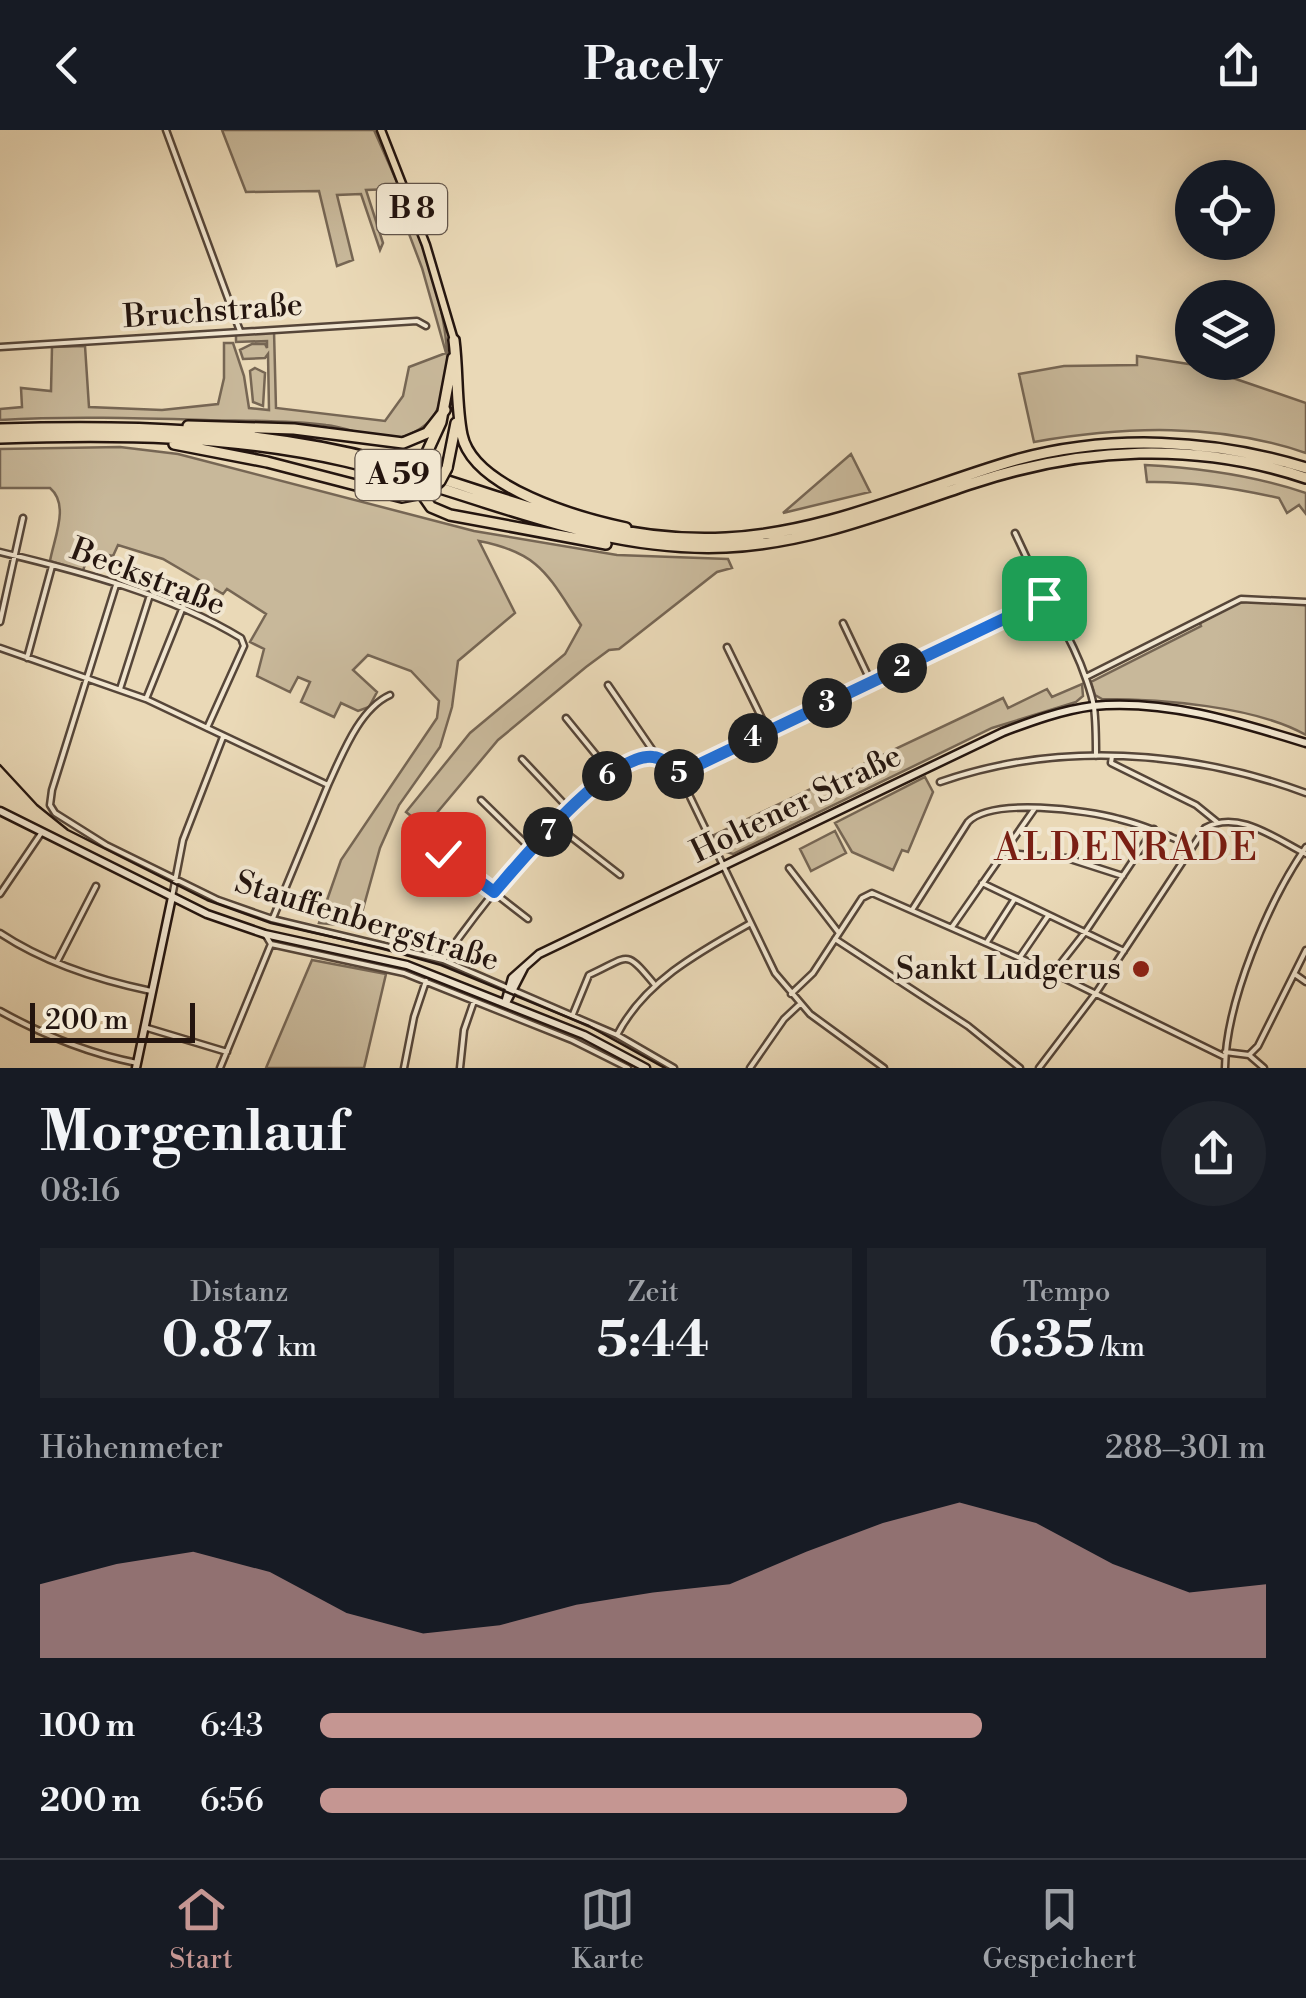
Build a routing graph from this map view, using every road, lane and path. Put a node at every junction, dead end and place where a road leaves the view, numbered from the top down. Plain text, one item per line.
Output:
1 (166, 130) edge
2 (381, 130) edge
3 (426, 326) dead end
4 (240, 331) junction
5 (454, 340) junction
6 (0, 347) edge
7 (459, 405) junction
8 (445, 410) junction
9 (0, 429) edge
10 (158, 429) junction
11 (0, 438) edge
12 (147, 438) junction
13 (1306, 468) edge
14 (993, 472) junction
15 (1306, 478) edge
16 (972, 479) junction
17 (423, 492) junction
18 (24, 518) dead end
19 (1015, 534) dead end
20 (671, 538) junction
21 (642, 545) junction
22 (0, 552) edge
23 (14, 556) junction
24 (52, 564) junction
25 (116, 584) junction
26 (150, 595) junction
27 (1306, 602) edge
28 (1044, 605) junction
29 (184, 606) junction
30 (0, 622) edge
31 (843, 623) dead end
32 (727, 647) dead end
33 (0, 648) edge
34 (26, 658) junction
35 (1086, 677) junction
36 (89, 679) junction
37 (871, 682) junction
38 (608, 685) dead end
39 (120, 689) junction
40 (390, 695) dead end
41 (146, 700) junction
42 (1094, 706) junction
43 (566, 718) dead end
44 (207, 728) junction
45 (768, 732) junction
46 (224, 737) junction
47 (1306, 744) edge
48 (1096, 756) junction
49 (1112, 756) junction
50 (522, 758) dead end
51 (658, 758) junction
52 (612, 774) junction
53 (679, 774) junction
54 (940, 782) dead end
55 (328, 784) junction
56 (1306, 793) edge
57 (480, 800) dead end
58 (1035, 808) junction
59 (570, 810) junction
60 (0, 811) edge
61 (1218, 822) junction
62 (555, 824) junction
63 (1154, 829) junction
64 (42, 832) junction
65 (1192, 846) junction
66 (531, 850) junction
67 (1305, 851) edge
68 (1004, 853) junction
69 (443, 854) dead end
70 (723, 868) junction
71 (789, 868) dead end
72 (620, 876) dead end
73 (1122, 876) junction
74 (175, 879) junction
75 (982, 883) junction
76 (96, 886) dead end
77 (494, 892) junction
78 (0, 894) edge
79 (172, 896) junction
80 (1015, 898) junction
81 (912, 910) junction
82 (1050, 914) junction
83 (528, 918) dead end
84 (272, 919) junction
85 (751, 923) junction
86 (952, 927) junction
87 (1086, 931) junction
88 (0, 933) edge
89 (839, 933) junction
90 (265, 934) junction
91 (835, 939) junction
92 (987, 942) junction
93 (271, 944) junction
94 (1306, 950) edge
95 (1124, 951) junction
96 (1020, 957) junction
97 (443, 960) junction
98 (57, 962) junction
99 (1053, 973) junction
100 (1296, 975) junction
101 (426, 981) junction
102 (1306, 982) edge
103 (655, 985) junction
104 (511, 990) junction
105 (151, 992) junction
106 (791, 994) junction
107 (1096, 994) junction
108 (489, 996) junction
109 (474, 1002) junction
110 (510, 1004) junction
111 (800, 1004) junction
112 (0, 1012) edge
113 (572, 1014) junction
114 (144, 1027) junction
115 (618, 1035) junction
116 (227, 1052) junction
117 (1225, 1055) junction
118 (1249, 1055) junction
119 (137, 1066) edge
120 (220, 1068) edge
121 (404, 1068) edge
122 (460, 1068) edge
123 (628, 1068) edge
124 (646, 1068) edge
125 (674, 1068) edge
126 (750, 1068) edge
127 (884, 1068) edge
128 (1020, 1068) edge
129 (1040, 1068) edge
130 (1225, 1068) edge
131 (1264, 1068) edge

1 - 4 street
2 - 5 main road, B 8
3 - 4 street, Bruchstraße
4 - 6 street, Bruchstraße
5 - 7 highway
5 - 8 highway
7 - 17 highway, bridge
7 - 20 highway
8 - 10 highway
8 - 17 highway, bridge
9 - 10 highway, A 59
10 - 20 highway, A 59
11 - 12 highway, A 59
12 - 17 highway
12 - 21 highway, A 59
13 - 14 highway, A 59
14 - 15 highway, A 59
14 - 16 highway, A 59
16 - 20 highway, A 59
16 - 21 highway, A 59
17 - 21 highway
18 - 23 street
19 - 28 street
22 - 23 street, Beckstraße
23 - 24 street, Beckstraße
23 - 30 street
24 - 25 street, Beckstraße
24 - 34 street
25 - 26 street, Beckstraße
25 - 36 street, Stauffenbergstraße
26 - 29 street, Beckstraße
26 - 39 street
27 - 35 street
28 - 35 street
28 - 37 street
29 - 41 street
29 - 44 street, Beckstraße
31 - 37 street
32 - 45 street
33 - 34 street
34 - 36 street
35 - 42 street
36 - 39 street
36 - 74 street, Stauffenbergstraße
37 - 45 street
38 - 51 street
39 - 41 street
40 - 55 street
41 - 44 street
42 - 47 street, Holtener Straße
42 - 48 street
42 - 70 street, Holtener Straße
43 - 52 street
44 - 46 street
45 - 53 street
46 - 55 street
46 - 74 street
48 - 49 street, Holtener Straße
48 - 54 street, Holtener Straße
49 - 56 street, Holtener Straße
49 - 61 street
50 - 59 street
51 - 52 street
51 - 53 street
52 - 59 street
53 - 70 street
55 - 84 street
57 - 66 street
58 - 63 street
58 - 68 street
58 - 81 street
59 - 62 street
60 - 64 street
61 - 65 street
61 - 67 street
62 - 66 street
62 - 72 street
63 - 65 street
63 - 73 street
64 - 78 street
64 - 79 street
65 - 95 street
66 - 77 street
67 - 117 street
68 - 73 street
68 - 75 street
69 - 77 street
70 - 85 street
70 - 104 street, Holtener Straße
71 - 89 street
73 - 87 street
74 - 79 street
74 - 84 street, Stauffenbergstraße
75 - 80 street
75 - 86 street
76 - 98 street
77 - 83 street
77 - 97 street
79 - 90 street
79 - 105 street
80 - 82 street
80 - 92 street
81 - 86 street
81 - 89 street
82 - 87 street
82 - 96 street
84 - 97 street, Stauffenbergstraße
85 - 103 street
85 - 106 street
86 - 92 street
87 - 95 street
87 - 99 street
88 - 98 street
89 - 91 street
90 - 93 street
90 - 108 street
91 - 106 street
91 - 128 street
92 - 96 street
93 - 101 street
93 - 116 street
94 - 100 street
95 - 107 street
96 - 99 street
97 - 104 street, Stauffenbergstraße
98 - 105 street
99 - 107 street
100 - 102 street
100 - 118 street
101 - 109 street
101 - 121 street
103 - 113 street
103 - 115 street
104 - 108 street, Holtener Straße
104 - 110 street
104 - 113 street, Stauffenbergstraße
105 - 114 street
106 - 111 street
107 - 117 street
107 - 129 street
108 - 110 street
109 - 122 street
109 - 123 street
110 - 124 street
111 - 126 street
111 - 127 street
112 - 119 street
113 - 115 street, Stauffenbergstraße
114 - 116 street
114 - 119 street
115 - 125 street, Stauffenbergstraße
116 - 120 street
117 - 118 street
117 - 130 street
118 - 131 street

